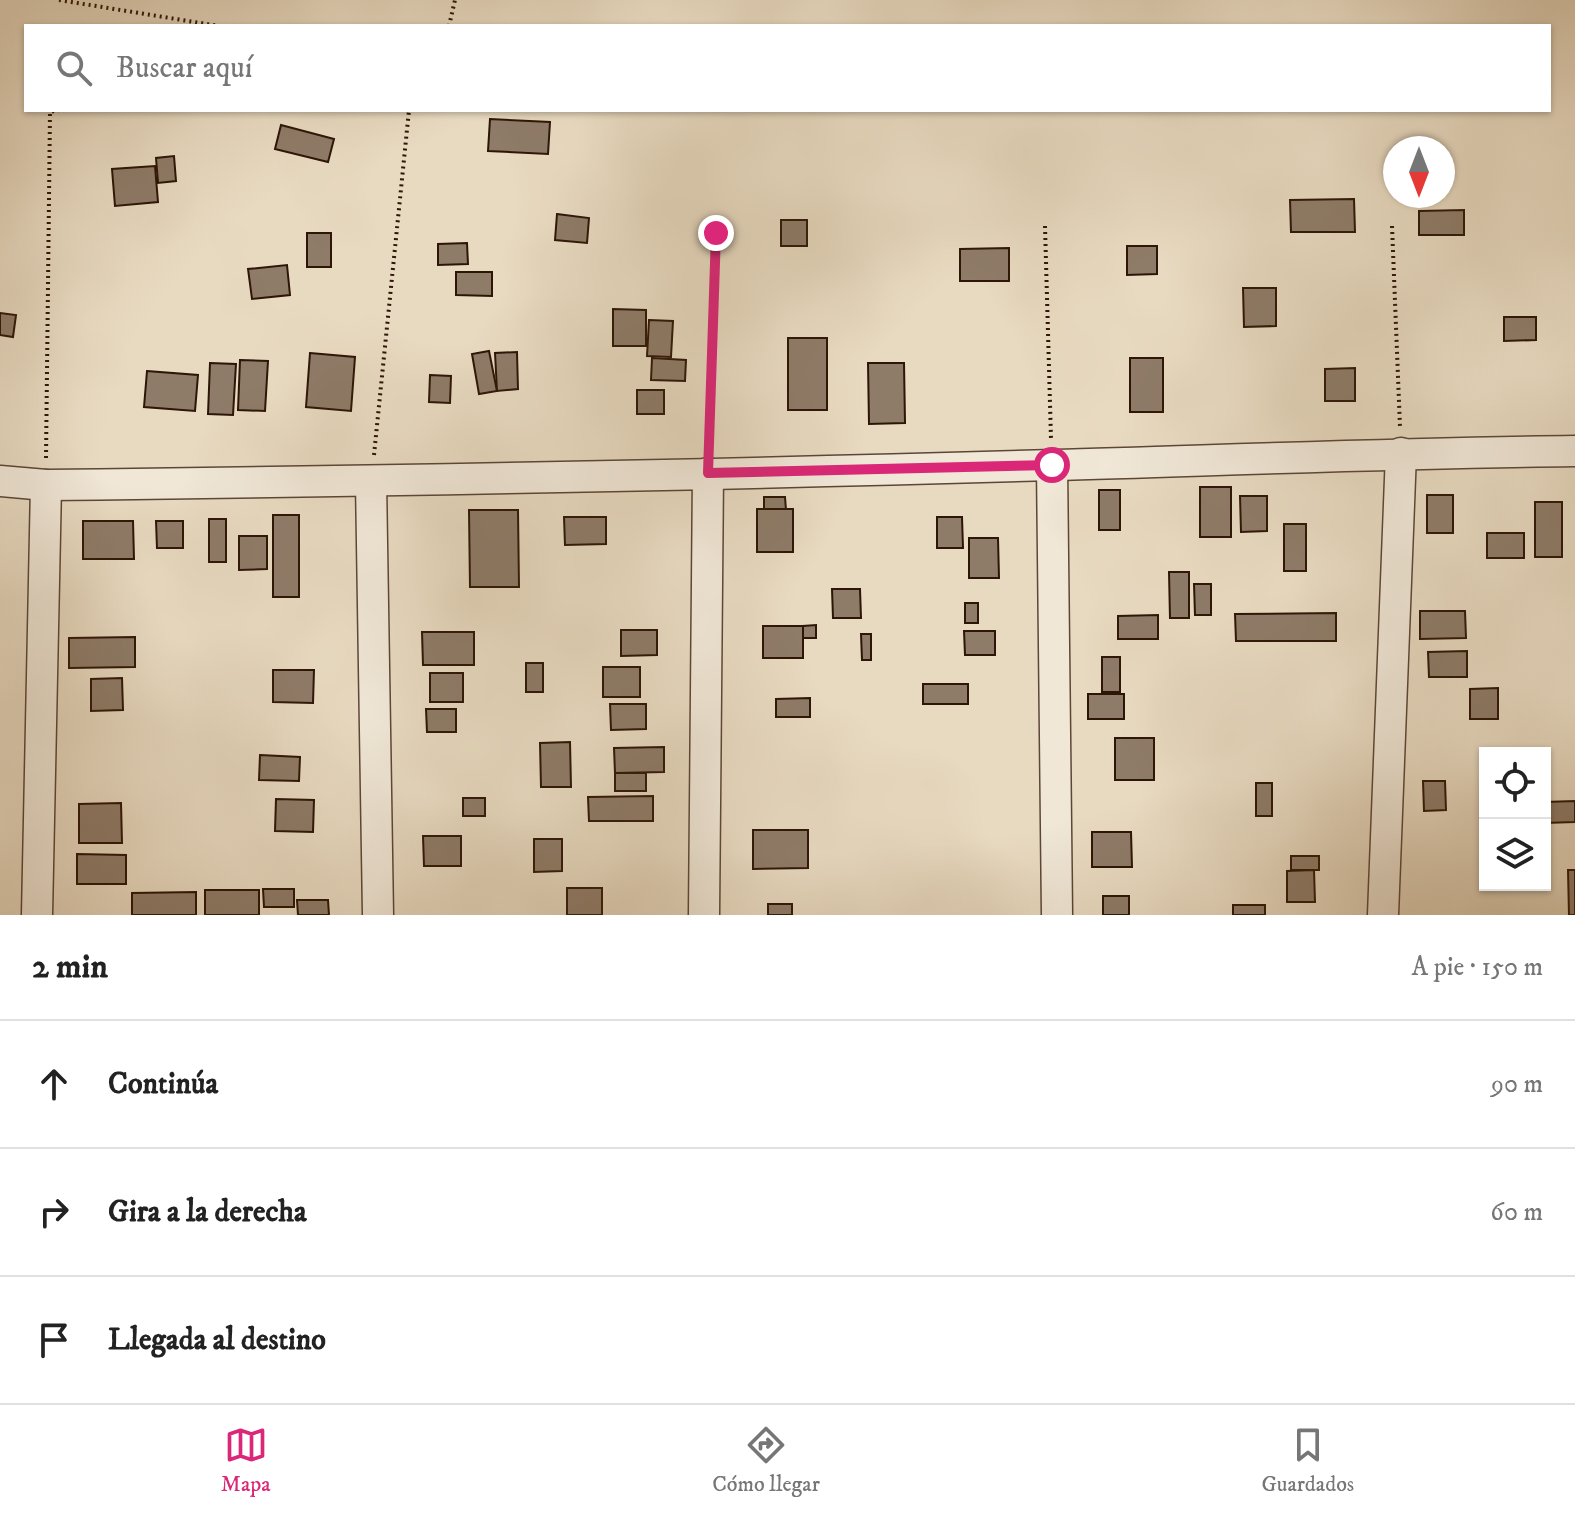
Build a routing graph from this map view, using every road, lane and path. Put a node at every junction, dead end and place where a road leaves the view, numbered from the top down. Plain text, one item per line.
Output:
1 (59, 0) edge
2 (455, 0) edge
3 (207, 24) edge
4 (449, 24) edge
5 (50, 112) edge
6 (409, 112) edge
7 (1045, 226) dead end
8 (1392, 226) dead end
9 (716, 233) dead end
10 (1575, 451) edge
11 (1401, 453) junction
12 (1052, 465) junction
13 (708, 473) junction
14 (0, 481) edge
15 (371, 481) junction
16 (46, 485) junction
17 (37, 915) edge
18 (378, 915) edge
19 (704, 915) edge
20 (1057, 915) edge
21 (1383, 915) edge

1 - 3 path
2 - 4 path
5 - 16 path
6 - 15 path
7 - 12 path
8 - 11 path
9 - 13 path
10 - 11 street
11 - 12 street
11 - 21 street
12 - 13 street
12 - 20 street
13 - 15 street
13 - 19 street
14 - 16 street
15 - 16 street
15 - 18 street
16 - 17 street

